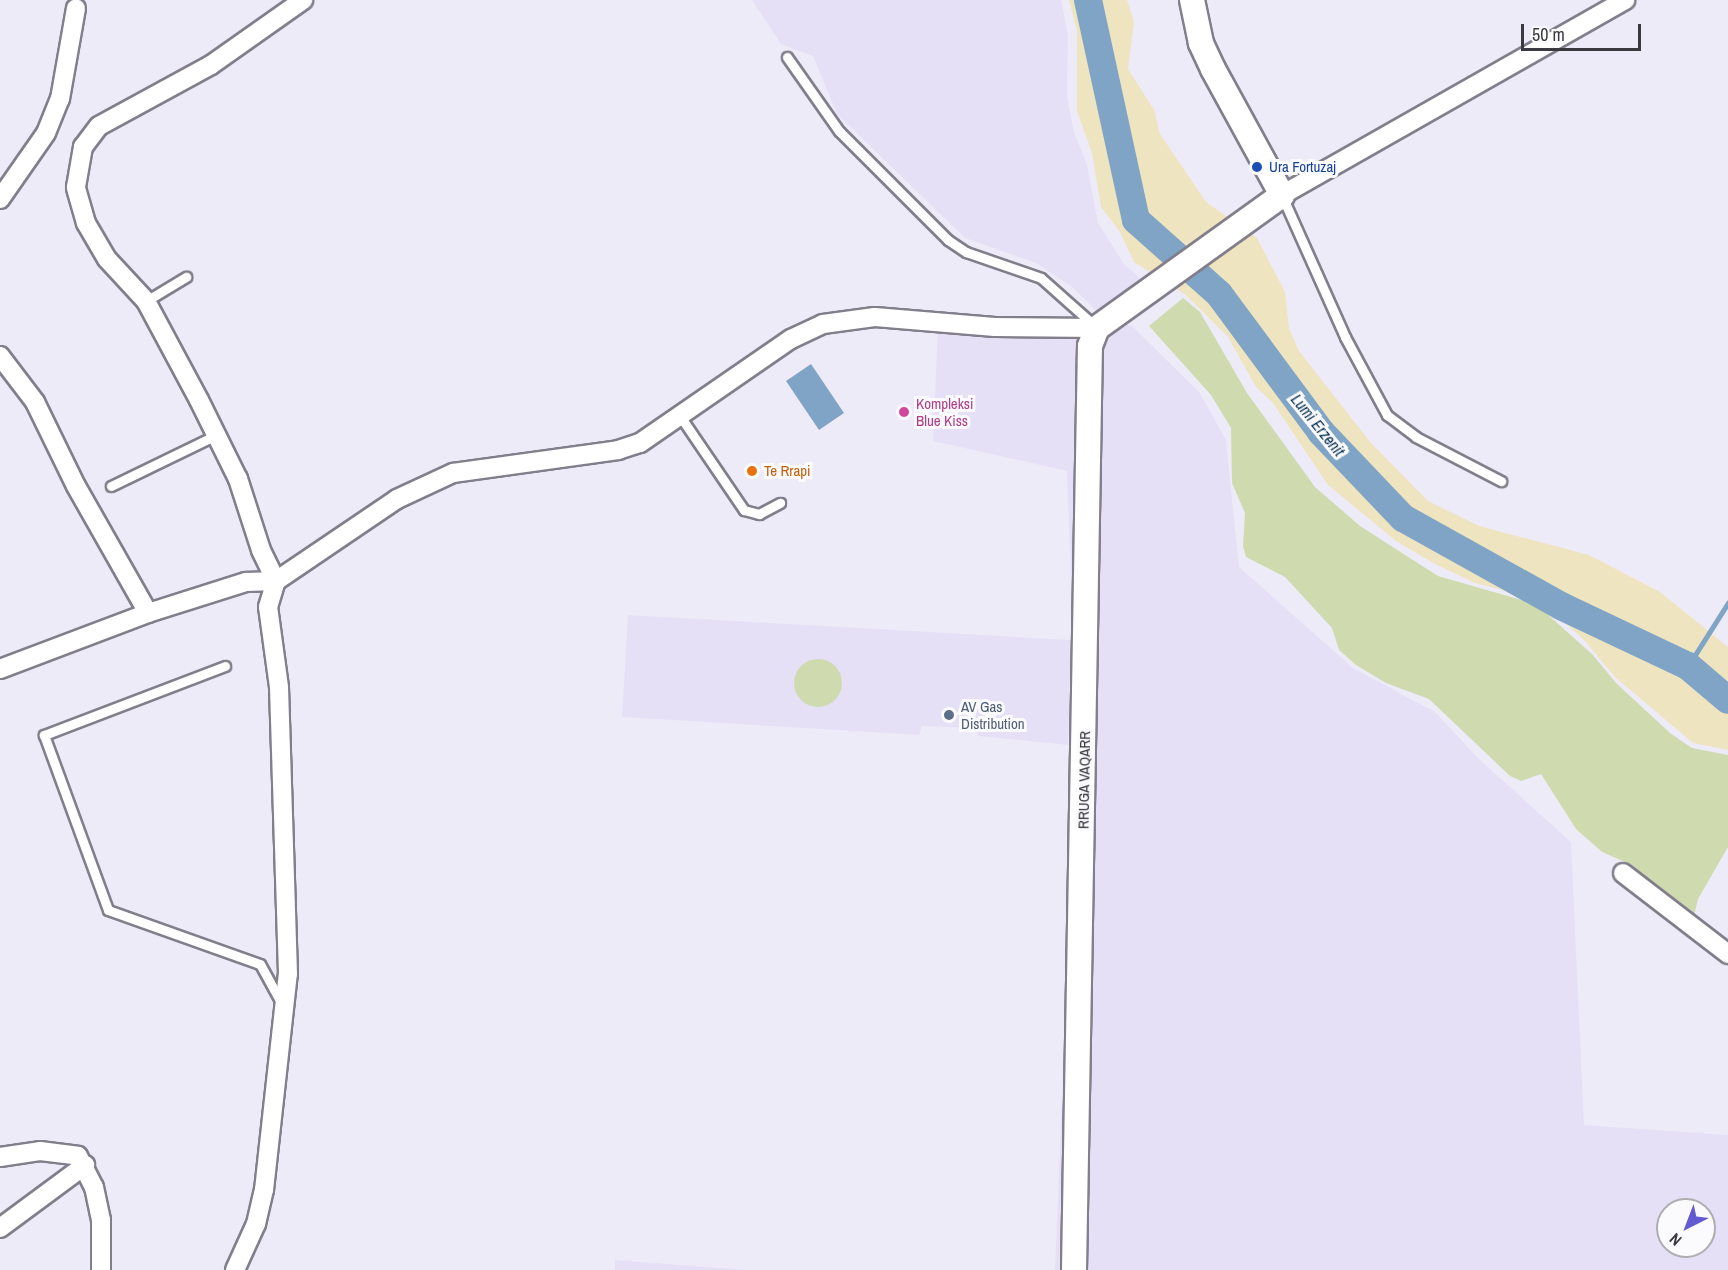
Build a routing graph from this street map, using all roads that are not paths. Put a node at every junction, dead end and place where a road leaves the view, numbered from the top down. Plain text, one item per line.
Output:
1 (303, 0) edge
2 (1192, 0) edge
3 (1625, 0) edge
4 (76, 8) dead end
5 (786, 57) dead end
6 (0, 199) edge
7 (1278, 200) junction
8 (186, 277) dead end
9 (146, 301) junction
10 (1097, 328) junction
11 (0, 356) edge
12 (681, 416) junction
13 (216, 435) junction
14 (1501, 481) dead end
15 (111, 486) dead end
16 (780, 503) dead end
17 (276, 581) junction
18 (148, 613) junction
19 (225, 666) dead end
20 (0, 669) edge
21 (1623, 873) dead end
22 (1728, 954) edge
23 (285, 1011) junction
24 (0, 1157) edge
25 (85, 1165) junction
26 (0, 1228) edge
27 (101, 1270) edge
28 (235, 1270) edge
29 (1074, 1270) edge

1 - 9 street
2 - 7 main road
3 - 7 street
4 - 6 street
5 - 10 lane
7 - 10 main road
7 - 14 lane
8 - 9 lane
9 - 13 street
10 - 12 street
10 - 29 main road, RRUGA VAQARR
11 - 18 street
12 - 16 lane
12 - 17 street
13 - 15 lane
13 - 17 street
17 - 18 street
17 - 23 street
18 - 20 street
19 - 23 lane
21 - 22 street
23 - 28 street
24 - 25 street
25 - 26 street
25 - 27 street

